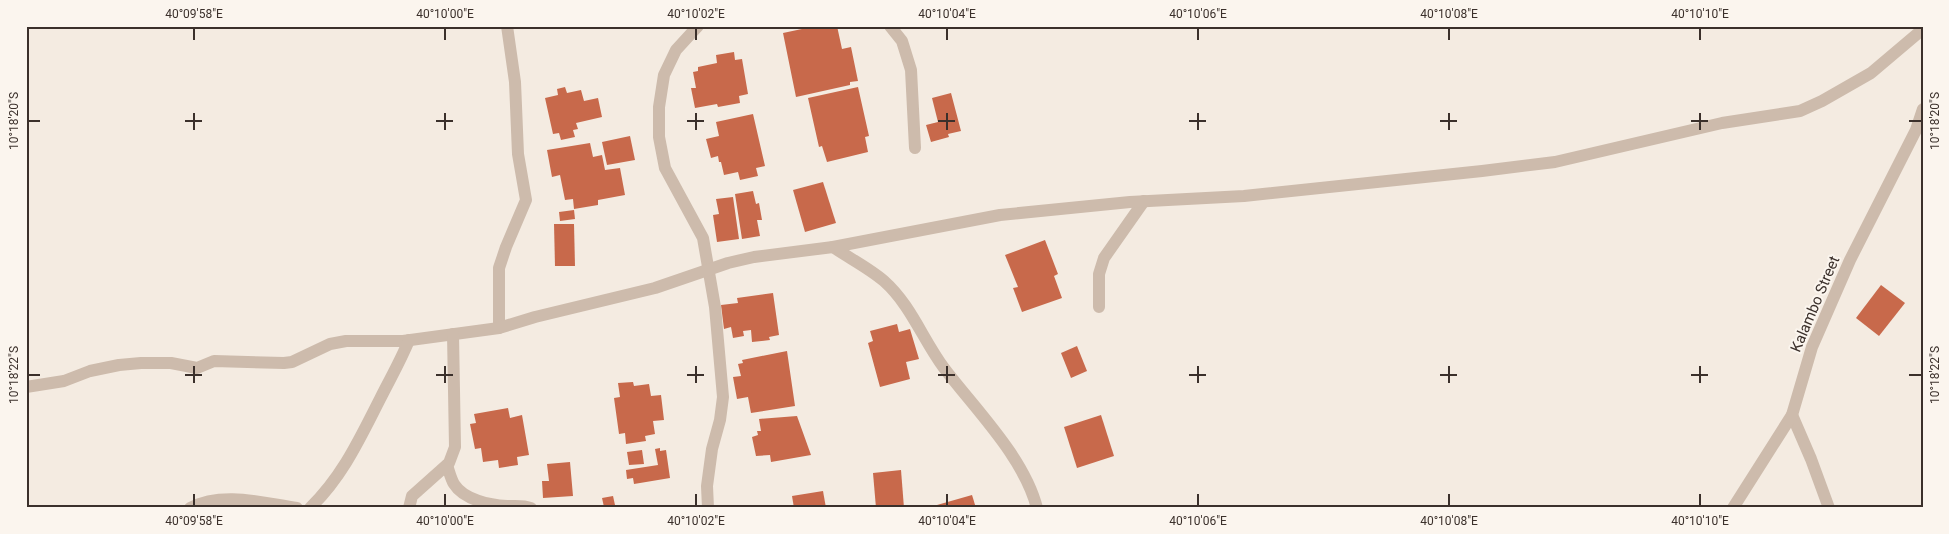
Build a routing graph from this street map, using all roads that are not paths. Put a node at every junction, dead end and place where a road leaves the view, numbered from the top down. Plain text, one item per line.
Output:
1 (507, 26) edge
2 (698, 26) edge
3 (890, 26) edge
4 (1923, 29) edge
5 (1923, 109) edge
6 (915, 148) dead end
7 (1144, 201) junction
8 (833, 247) junction
9 (708, 271) junction
10 (1099, 307) dead end
11 (499, 328) junction
12 (453, 334) junction
13 (409, 340) junction
14 (26, 386) edge
15 (1792, 415) junction
16 (447, 466) junction
17 (190, 508) edge
18 (297, 508) edge
19 (310, 508) edge
20 (409, 508) edge
21 (531, 508) edge
22 (708, 508) edge
23 (1037, 508) edge
24 (1733, 508) edge
25 (1829, 508) edge

1 - 11 street
2 - 9 street
3 - 6 street
4 - 7 street
5 - 15 street, Kalambo Street
7 - 8 street
7 - 10 street
8 - 9 street
8 - 23 street
9 - 11 street
9 - 22 street
11 - 12 street
12 - 13 street
12 - 16 street
13 - 14 street
13 - 19 street
15 - 24 street, Kalambo Street
15 - 25 street
16 - 20 street
16 - 21 street
17 - 18 street

